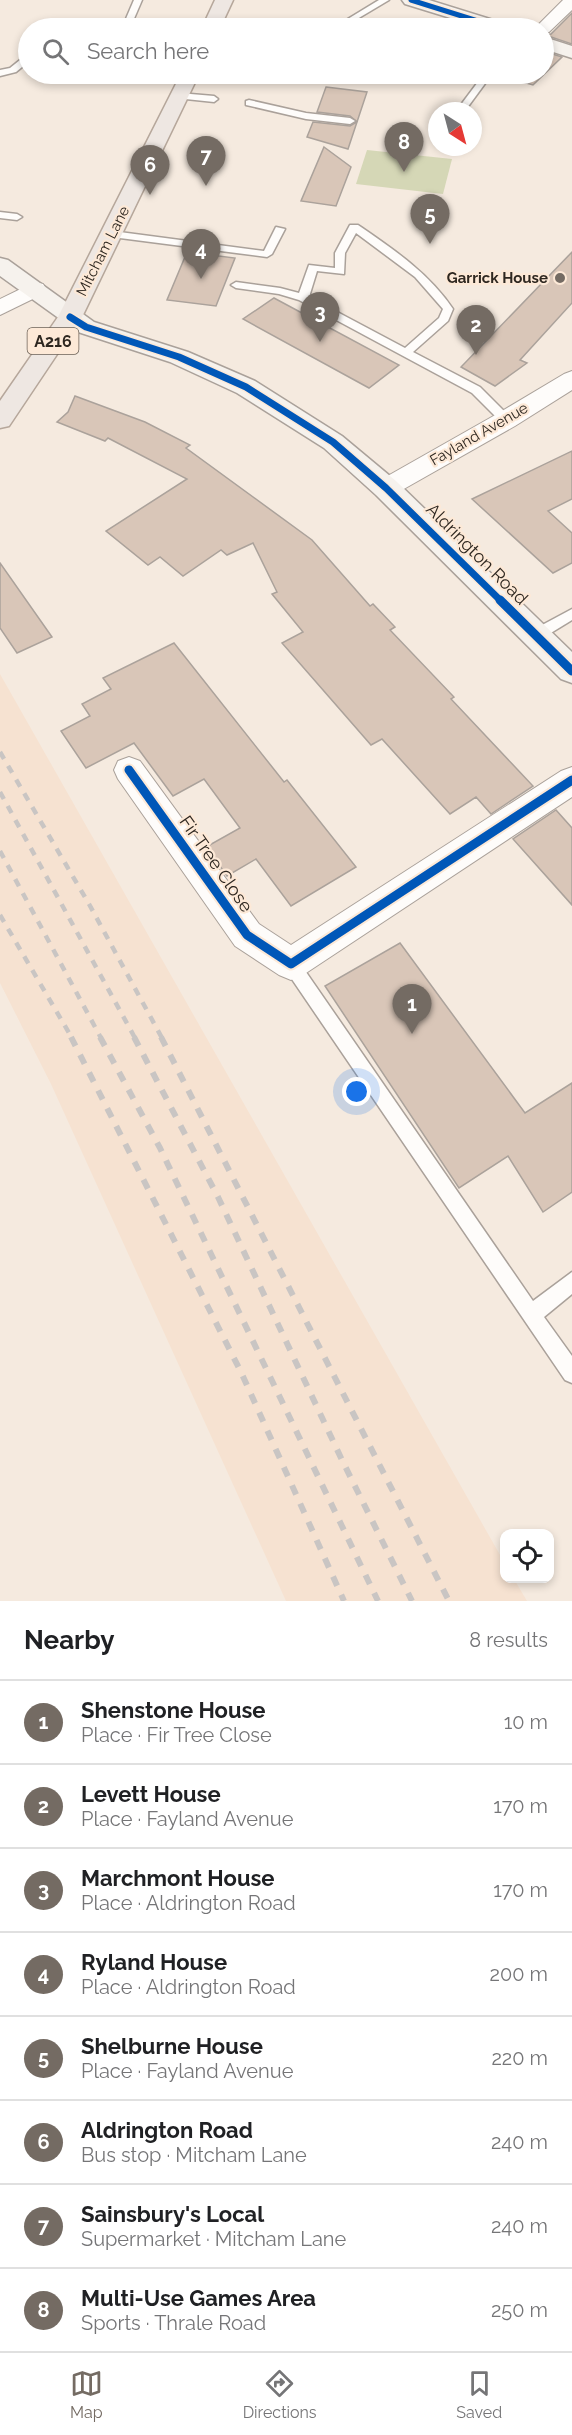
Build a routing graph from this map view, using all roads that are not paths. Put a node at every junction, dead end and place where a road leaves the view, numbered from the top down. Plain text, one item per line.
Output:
1 (138, 0) edge
2 (224, 0) edge
3 (385, 0) edge
4 (411, 0) edge
5 (572, 1) edge
6 (130, 18) edge
7 (216, 18) edge
8 (354, 18) edge
9 (468, 18) edge
10 (554, 18) edge
11 (554, 47) edge
12 (572, 52) edge
13 (18, 66) edge
14 (0, 73) edge
15 (185, 84) edge
16 (480, 84) edge
17 (179, 96) junction
18 (214, 99) dead end
19 (467, 102) edge
20 (249, 103) dead end
21 (350, 121) dead end
22 (0, 215) edge
23 (17, 217) dead end
24 (280, 229) dead end
25 (112, 234) junction
26 (0, 265) edge
27 (236, 285) dead end
28 (35, 289) junction
29 (303, 298) junction
30 (0, 308) edge
31 (70, 317) junction
32 (405, 353) junction
33 (572, 379) edge
34 (1, 418) edge
35 (506, 420) junction
36 (386, 488) junction
37 (572, 614) edge
38 (536, 635) junction
39 (572, 671) edge
40 (129, 770) dead end
41 (572, 780) edge
42 (291, 964) junction
43 (572, 1282) edge
44 (531, 1316) junction
45 (572, 1373) edge

1 - 6 lane
2 - 7 main road
3 - 8 lane
4 - 9 street
5 - 10 street
11 - 12 street
13 - 14 lane
15 - 17 main road, Mitcham Lane / A216
16 - 19 lane
17 - 18 lane
17 - 25 main road, Mitcham Lane / A216
20 - 21 lane
22 - 23 lane
24 - 25 lane
25 - 31 main road, Mitcham Lane / A216
26 - 28 street, Aldrington Road
27 - 29 lane
28 - 30 street
28 - 31 street, Aldrington Road
29 - 32 lane
29 - 32 lane
31 - 34 main road, Mitcham Lane / A216
31 - 36 street, Aldrington Road
32 - 35 lane
33 - 35 street, Fayland Avenue
35 - 36 street, Fayland Avenue
36 - 38 street, Aldrington Road
37 - 38 lane
38 - 39 street, Aldrington Road
40 - 42 street, Fir Tree Close
41 - 42 street
42 - 44 lane
43 - 44 lane
44 - 45 lane

